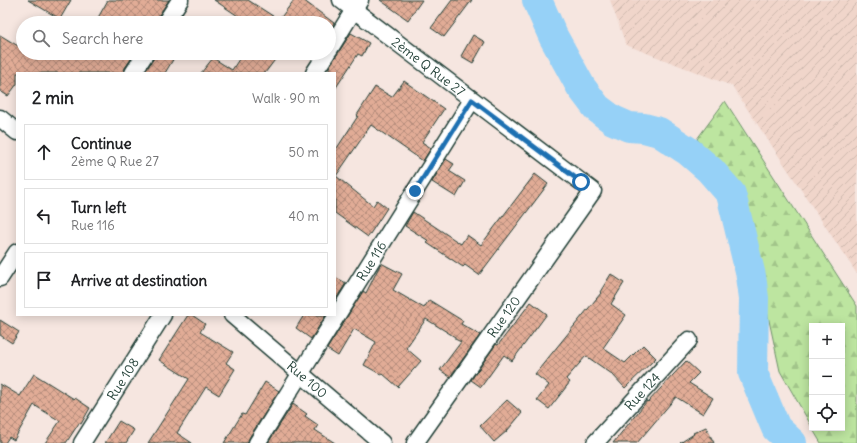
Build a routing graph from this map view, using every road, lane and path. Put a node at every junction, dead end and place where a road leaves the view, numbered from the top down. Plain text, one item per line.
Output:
1 (180, 0) edge
2 (352, 3) edge
3 (170, 16) edge
4 (336, 36) edge
5 (141, 60) edge
6 (322, 60) edge
7 (134, 72) edge
8 (315, 72) edge
9 (472, 100) junction
10 (0, 118) edge
11 (16, 131) edge
12 (593, 191) joint
13 (16, 254) edge
14 (0, 278) edge
15 (162, 316) edge
16 (233, 316) edge
17 (689, 340) dead end
18 (301, 374) junction
19 (82, 443) edge
20 (257, 443) edge
21 (382, 443) edge
22 (415, 443) edge
23 (595, 443) edge

1 - 3 street
2 - 4 street
2 - 9 street, 2ème Q Rue 27
5 - 7 street
6 - 8 street
9 - 12 street, 2ème Q Rue 27
9 - 18 street, Rue 116
10 - 11 street
12 - 22 street, Rue 120
13 - 14 street
15 - 19 street, Rue 108
16 - 18 street, Rue 100
17 - 23 street, Rue 124
18 - 20 street, Rue 116
18 - 21 street, Rue 100

